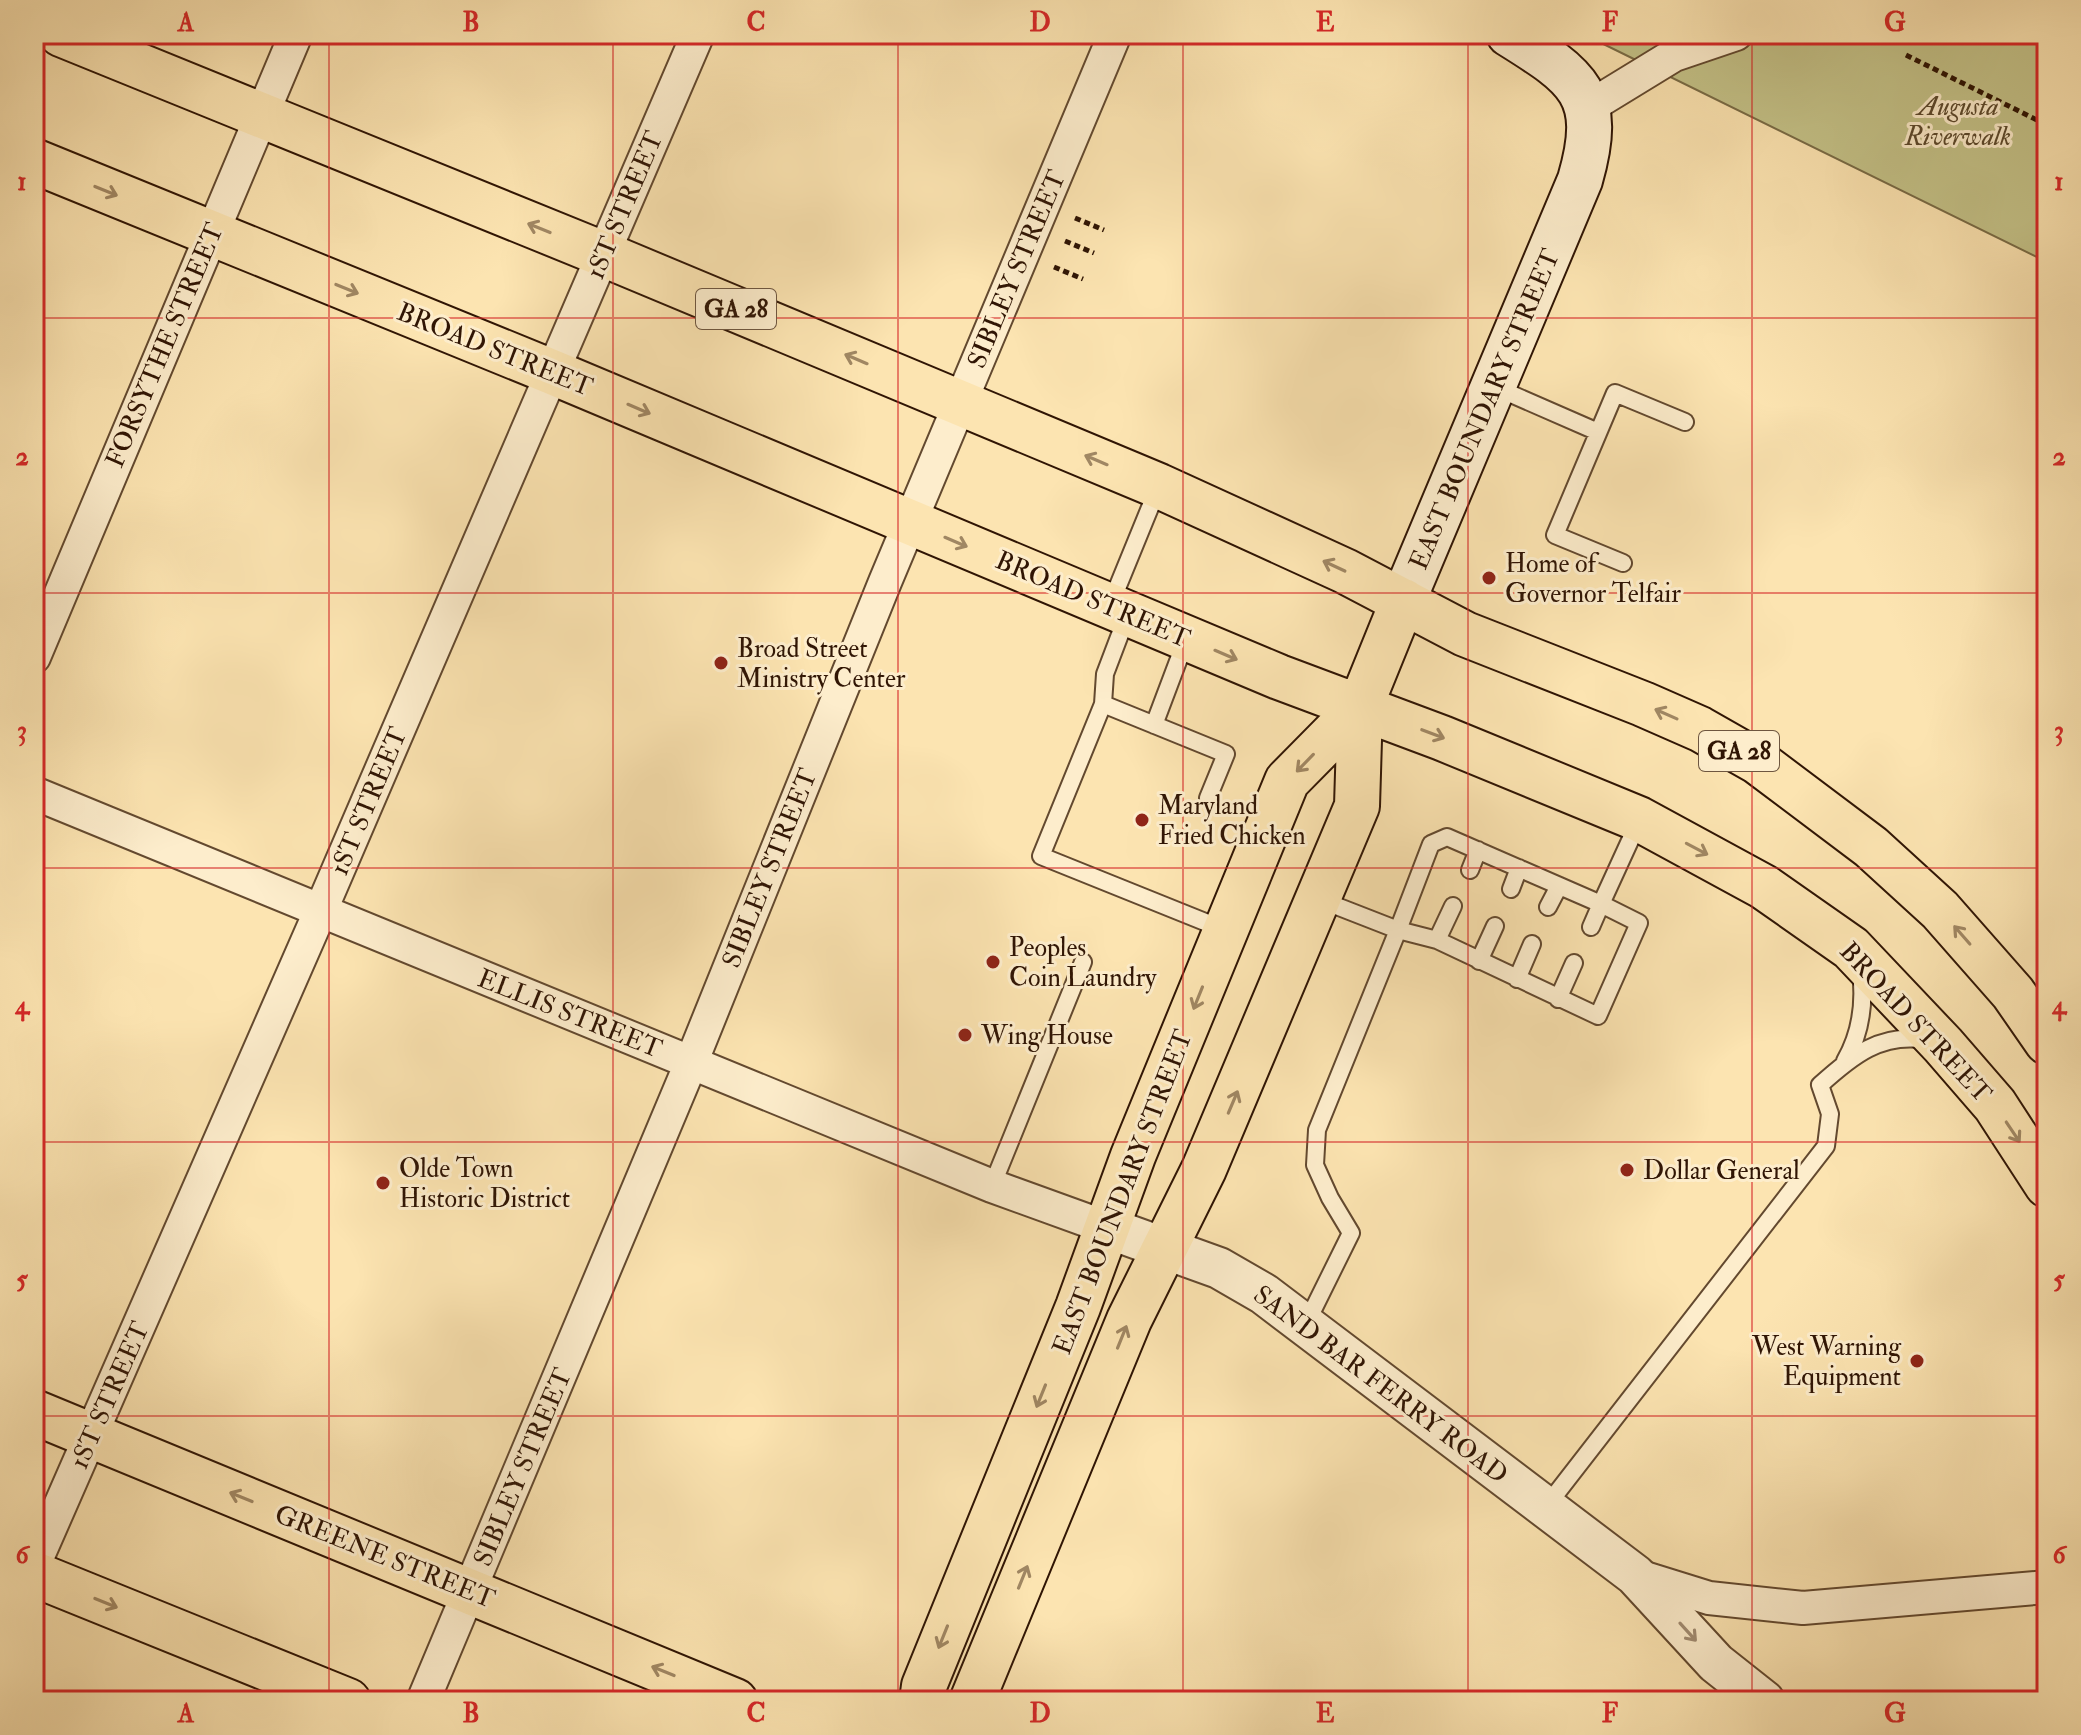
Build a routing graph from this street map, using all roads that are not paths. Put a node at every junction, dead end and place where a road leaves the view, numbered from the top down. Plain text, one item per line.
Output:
1 (61, 34) edge
2 (296, 34) edge
3 (698, 34) edge
4 (1115, 34) edge
5 (1509, 34) edge
6 (1736, 34) edge
7 (1589, 107) junction
8 (261, 116) junction
9 (34, 161) edge
10 (211, 234) junction
11 (603, 254) junction
12 (552, 372) junction
13 (1494, 386) junction
14 (960, 403) junction
15 (1685, 422) dead end
16 (1598, 432) junction
17 (1159, 486) junction
18 (910, 522) junction
19 (1623, 563) dead end
20 (1403, 601) junction
21 (1119, 611) junction
22 (1186, 639) junction
23 (34, 657) edge
24 (1103, 704) junction
25 (1360, 707) junction
26 (1154, 725) junction
27 (34, 793) edge
28 (1208, 798) dead end
29 (1639, 819) junction
30 (1478, 850) junction
31 (1519, 868) junction
32 (1470, 870) dead end
33 (1559, 886) junction
34 (1511, 889) dead end
35 (1320, 899) junction
36 (1601, 904) junction
37 (1453, 906) dead end
38 (1548, 907) dead end
39 (320, 912) junction
40 (1495, 926) dead end
41 (1591, 927) dead end
42 (1398, 930) junction
43 (1226, 931) junction
44 (1437, 940) junction
45 (1532, 944) dead end
46 (1851, 948) junction
47 (1479, 961) junction
48 (1083, 962) dead end
49 (1574, 963) dead end
50 (1517, 979) junction
51 (1558, 999) junction
52 (2047, 1042) edge
53 (1943, 1045) junction
54 (691, 1063) junction
55 (1843, 1063) junction
56 (2047, 1185) edge
57 (992, 1186) junction
58 (1108, 1228) junction
59 (1164, 1249) junction
60 (1306, 1325) junction
61 (34, 1412) edge
62 (92, 1436) junction
63 (1545, 1508) junction
64 (34, 1565) edge
65 (34, 1574) edge
66 (1635, 1575) junction
67 (2047, 1587) edge
68 (470, 1592) junction
69 (348, 1701) edge
70 (423, 1701) edge
71 (735, 1701) edge
72 (922, 1701) edge
73 (972, 1701) edge
74 (1764, 1701) edge

1 - 8 main road, GA 28
2 - 8 street, FORSYTHE STREET
3 - 11 street, 1ST STREET
4 - 14 street, SIBLEY STREET
5 - 7 main road
6 - 7 street
7 - 13 main road, EAST BOUNDARY STREET
8 - 10 street, FORSYTHE STREET
11 -> 8 main road, GA 28
9 -> 10 main road, BROAD STREET
10 -> 12 main road, BROAD STREET
10 - 23 street, FORSYTHE STREET
11 - 12 street, 1ST STREET
14 -> 11 main road, GA 28
12 -> 18 main road, BROAD STREET
12 - 39 street, 1ST STREET
13 - 16 lane
13 - 20 main road, EAST BOUNDARY STREET
17 -> 14 main road, GA 28
14 - 18 street, SIBLEY STREET
15 - 16 lane
16 - 19 lane
20 -> 17 main road, GA 28
17 - 21 lane
18 -> 21 main road, BROAD STREET
18 - 54 street, SIBLEY STREET
20 - 25 main road, EAST BOUNDARY STREET
52 -> 20 main road, GA 28
21 - 22 main road, BROAD STREET
21 - 24 lane
22 -> 25 main road, BROAD STREET
22 - 26 lane
24 - 26 lane
24 - 43 lane
25 -> 29 main road, BROAD STREET
25 - 35 main road, EAST BOUNDARY STREET
25 -> 43 main road, EAST BOUNDARY STREET
26 - 28 lane
27 - 39 street, ELLIS STREET
29 - 36 lane
29 -> 46 main road, BROAD STREET
30 - 31 lane
30 - 32 lane
30 - 42 lane
31 - 33 lane
31 - 34 lane
33 - 36 lane
33 - 38 lane
35 - 42 lane
59 -> 35 main road, EAST BOUNDARY STREET
36 - 41 lane
36 - 51 lane
37 - 44 lane
39 - 54 street, ELLIS STREET
39 - 62 street, 1ST STREET
40 - 47 lane
42 - 44 lane
42 - 60 lane
43 -> 58 main road, EAST BOUNDARY STREET
44 - 47 lane
45 - 50 lane
46 - 53 main road, BROAD STREET
46 - 55 lane
47 - 50 lane
48 - 57 lane
49 - 51 lane
50 - 51 lane
53 - 55 lane
53 -> 56 main road, BROAD STREET
54 - 57 street, ELLIS STREET
54 - 68 street, SIBLEY STREET
55 - 63 lane
57 - 58 street, ELLIS STREET
58 - 59 street, SAND BAR FERRY ROAD
58 -> 72 main road, EAST BOUNDARY STREET
59 - 60 street, SAND BAR FERRY ROAD
73 -> 59 main road, EAST BOUNDARY STREET
60 - 63 street, SAND BAR FERRY ROAD
61 - 62 main road, GREENE STREET
62 - 64 street, 1ST STREET
68 -> 62 main road, GREENE STREET
63 - 66 street, SAND BAR FERRY ROAD
65 -> 69 main road
66 - 67 street
66 -> 74 street, SAND BAR FERRY ROAD
68 - 70 street, SIBLEY STREET
71 -> 68 main road, GREENE STREET

